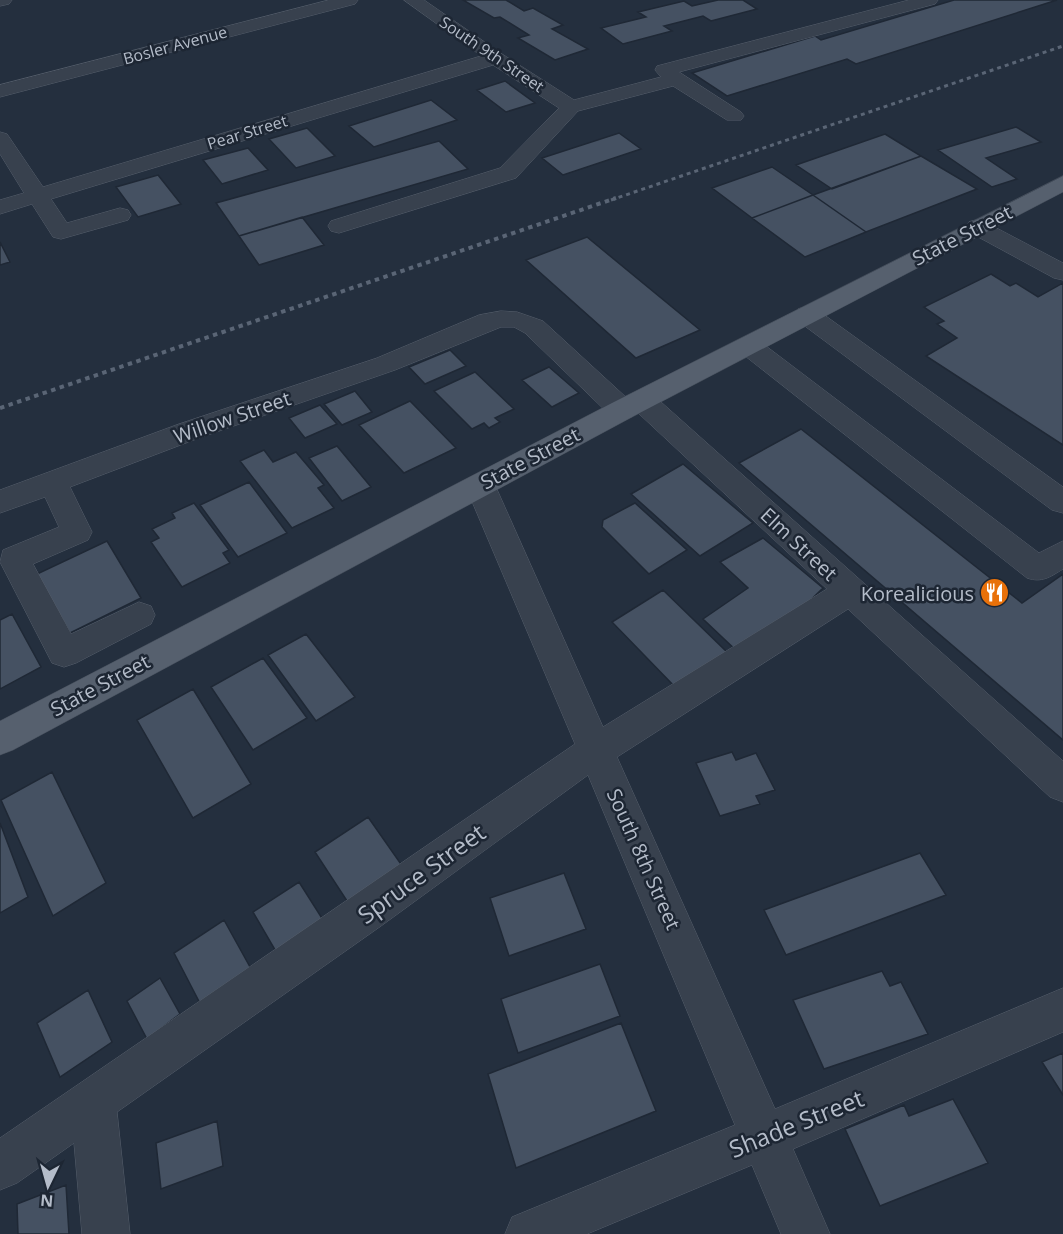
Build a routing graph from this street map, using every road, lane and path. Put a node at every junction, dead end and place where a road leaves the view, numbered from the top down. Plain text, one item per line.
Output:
1 (349, 0) edge
2 (413, 0) edge
3 (929, 0) edge
4 (495, 58) junction
5 (676, 79) junction
6 (0, 92) edge
7 (571, 107) junction
8 (734, 116) dead end
9 (0, 138) edge
10 (1063, 183) edge
11 (43, 203) junction
12 (4, 214) edge
13 (120, 215) dead end
14 (339, 226) dead end
15 (977, 227) junction
16 (1063, 273) edge
17 (807, 315) junction
18 (463, 331) joint
19 (749, 346) junction
20 (632, 405) junction
21 (53, 482) junction
22 (480, 485) junction
23 (0, 502) edge
24 (1063, 502) edge
25 (1063, 553) edge
26 (850, 591) junction
27 (136, 666) junction
28 (0, 739) edge
29 (596, 751) junction
30 (1063, 785) edge
31 (1063, 1010) edge
32 (93, 1100) junction
33 (765, 1137) junction
34 (0, 1166) edge
35 (106, 1234) edge
36 (529, 1234) edge
37 (806, 1234) edge

1 - 6 street, Bosler Avenue
2 - 4 street, South 9th Street
3 - 5 street
4 - 7 street, South 9th Street
4 - 11 street, Pear Street
5 - 7 street
5 - 8 street
7 - 14 street
9 - 11 street
10 - 15 main road, State Street
11 - 12 street, Pear Street
11 - 13 street
15 - 16 street
15 - 17 main road, State Street
17 - 19 main road, State Street
17 - 24 street
18 - 20 street, Elm Street
18 - 21 street, Willow Street
19 - 20 main road, State Street
19 - 25 street
20 - 22 main road, State Street
20 - 26 street, Elm Street
21 - 23 street, Willow Street
21 - 27 street
22 - 27 main road, State Street
22 - 29 street, South 8th Street
26 - 29 street, Spruce Street
26 - 30 street, Elm Street
27 - 28 main road, State Street
29 - 32 street, Spruce Street
29 - 33 street, South 8th Street
31 - 33 street, Shade Street
32 - 34 street, Spruce Street
32 - 35 street
33 - 36 street, Shade Street
33 - 37 street, South 8th Street

